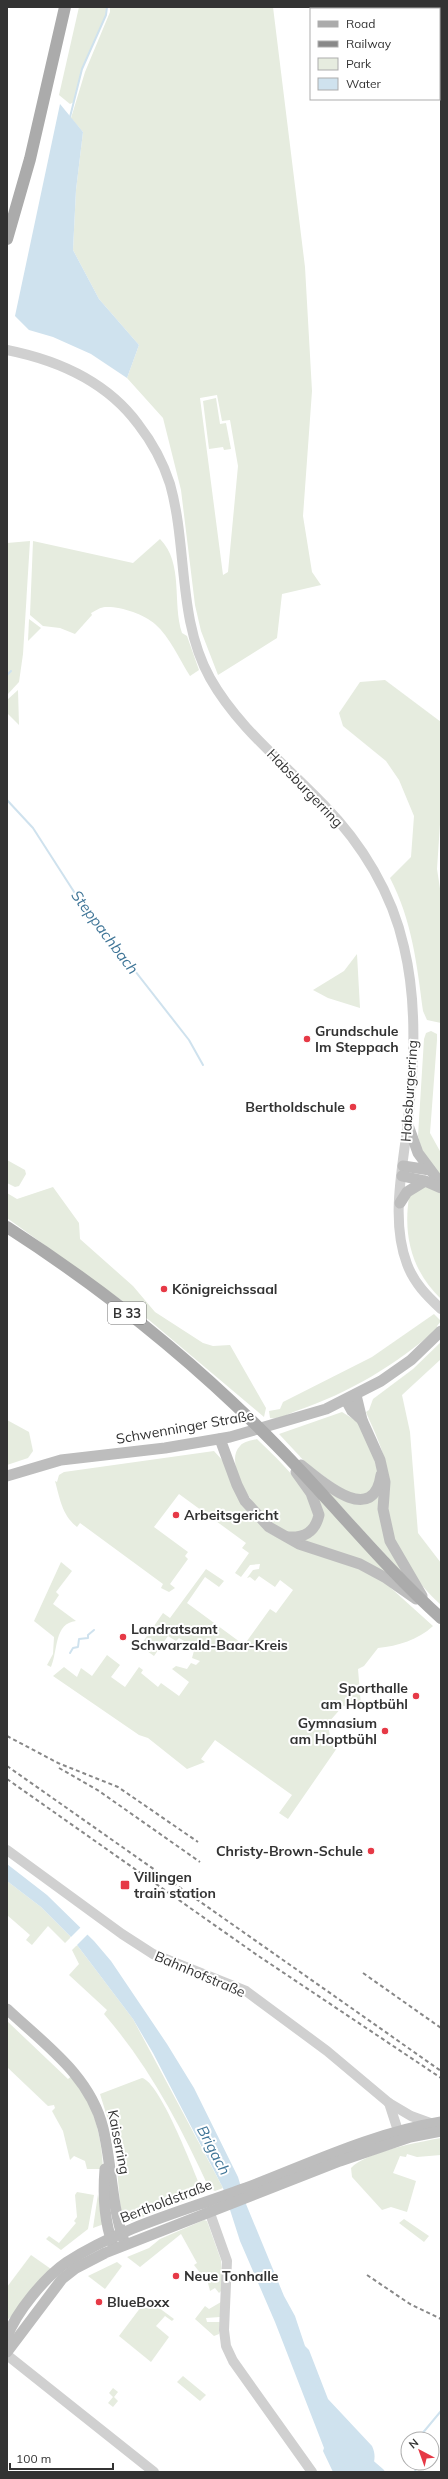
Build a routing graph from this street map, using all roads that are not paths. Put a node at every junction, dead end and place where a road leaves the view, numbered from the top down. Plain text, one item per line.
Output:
1 (65, 7) edge
2 (7, 239) edge
3 (8, 349) edge
4 (408, 1125) junction
5 (430, 1170) junction
6 (402, 1171) junction
7 (425, 1181) junction
8 (441, 1184) edge
9 (441, 1188) edge
10 (400, 1203) junction
11 (7, 1227) edge
12 (441, 1309) edge
13 (441, 1331) edge
14 (351, 1397) junction
15 (225, 1438) junction
16 (280, 1449) junction
17 (382, 1469) junction
18 (7, 1476) edge
19 (285, 1536) junction
20 (436, 1614) edge
21 (7, 1850) edge
22 (7, 2009) edge
23 (389, 2104) junction
24 (399, 2110) junction
25 (437, 2123) edge
26 (441, 2132) edge
27 (404, 2135) junction
28 (109, 2157) junction
29 (212, 2204) junction
30 (116, 2243) junction
31 (11, 2324) edge
32 (22, 2332) junction
33 (7, 2337) edge
34 (7, 2352) edge
35 (7, 2355) edge
36 (154, 2472) edge
37 (312, 2472) edge

1 - 2 main road
3 - 4 street, Habsburgerring
4 - 5 main road
4 - 6 street, Habsburgerring
5 - 6 main road
5 - 8 main road
6 - 7 main road
6 - 10 street, Habsburgerring
7 - 9 main road
7 - 10 main road
10 - 12 street, Habsburgerring
11 - 16 main road, B 33
13 - 14 main road, Schwenninger Straße
14 - 15 main road, Schwenninger Straße
14 - 17 main road
15 - 18 main road, Schwenninger Straße
15 - 19 main road
16 - 17 main road
16 - 19 main road
16 - 20 main road, B 33
17 - 20 main road
19 - 20 main road
21 - 23 street, Bahnhofstraße
22 - 28 main road, Kaiserring
23 - 24 street, Bahnhofstraße
23 - 27 street
24 - 25 street, Bahnhofstraße
24 - 27 street
25 - 27 main road, Bertholdstraße
26 - 27 main road, Bertholdstraße
27 - 29 main road, Bertholdstraße
28 - 30 main road, Kaiserring
28 - 30 main road
29 - 30 main road, Bertholdstraße
29 - 37 street
30 - 31 main road, Bertholdstraße
30 - 32 main road, Bertholdstraße
31 - 32 main road
31 - 33 main road, Bertholdstraße
32 - 34 main road, Bertholdstraße
35 - 36 street

